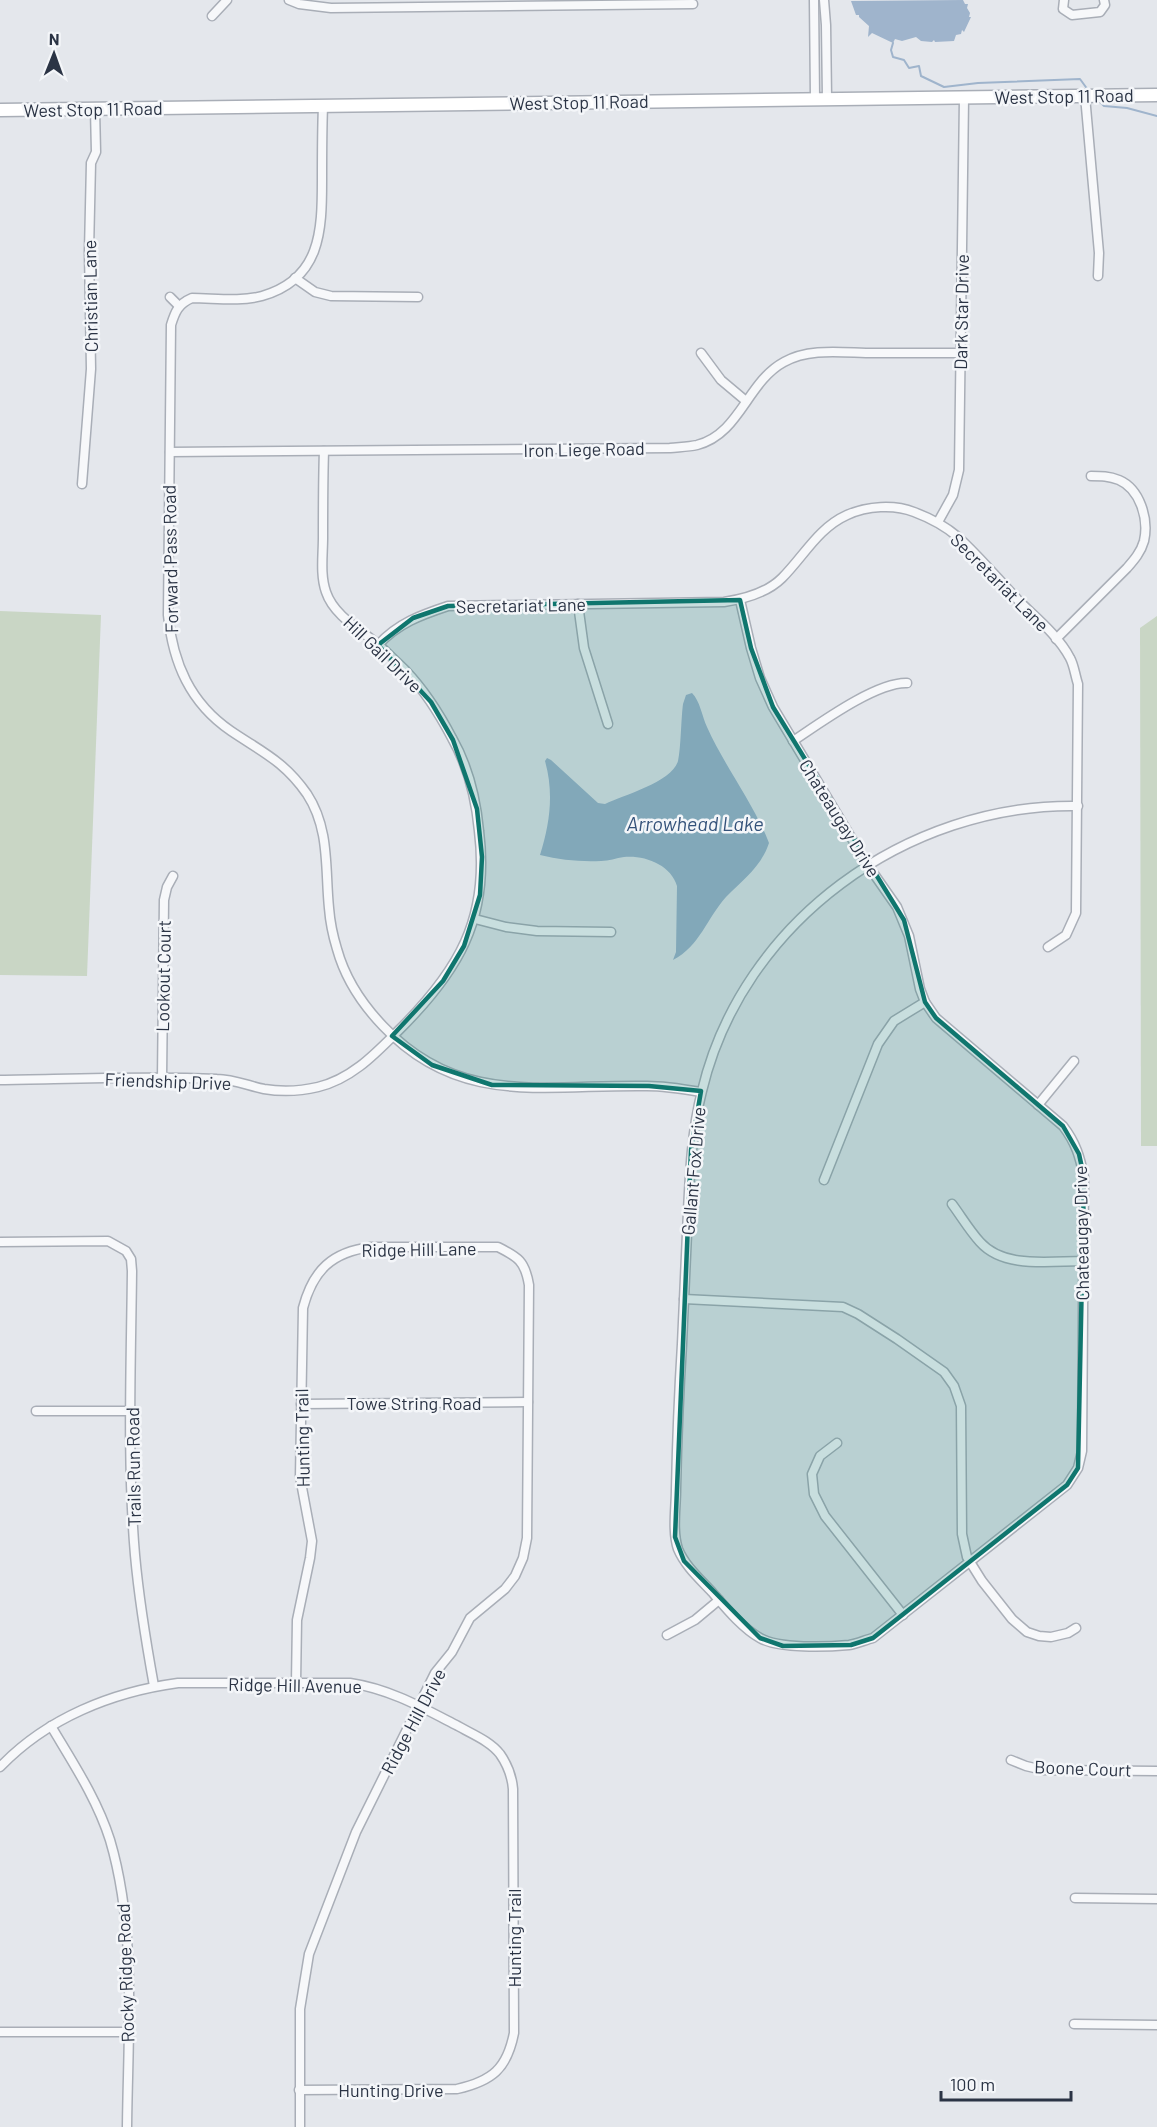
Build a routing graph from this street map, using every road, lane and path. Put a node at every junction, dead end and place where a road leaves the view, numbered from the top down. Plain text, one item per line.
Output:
1 (227, 0) edge
2 (289, 0) edge
3 (814, 0) edge
4 (824, 0) edge
5 (1064, 0) edge
6 (1104, 0) edge
7 (626, 2) edge
8 (331, 4) edge
9 (693, 4) dead end
10 (212, 16) dead end
11 (1157, 94) edge
12 (1085, 96) junction
13 (821, 98) junction
14 (964, 98) junction
15 (323, 106) junction
16 (95, 109) junction
17 (0, 110) edge
18 (1098, 276) dead end
19 (295, 278) junction
20 (170, 297) dead end
21 (418, 297) dead end
22 (179, 306) junction
23 (960, 352) junction
24 (700, 354) dead end
25 (746, 401) junction
26 (170, 452) junction
27 (324, 452) junction
28 (1091, 476) dead end
29 (82, 483) dead end
30 (938, 522) junction
31 (740, 600) junction
32 (578, 604) junction
33 (1056, 639) junction
34 (378, 645) junction
35 (907, 683) dead end
36 (608, 724) dead end
37 (793, 741) junction
38 (1078, 806) junction
39 (867, 864) junction
40 (173, 876) dead end
41 (475, 920) junction
42 (611, 932) dead end
43 (1048, 946) dead end
44 (925, 1002) junction
45 (393, 1036) junction
46 (1074, 1061) dead end
47 (162, 1078) junction
48 (0, 1080) edge
49 (701, 1092) junction
50 (1038, 1105) junction
51 (824, 1180) dead end
52 (952, 1203) dead end
53 (0, 1242) edge
54 (518, 1259) joint
55 (1083, 1261) junction
56 (322, 1268) joint
57 (684, 1299) junction
58 (528, 1402) junction
59 (301, 1404) junction
60 (36, 1411) dead end
61 (131, 1412) junction
62 (837, 1443) dead end
63 (970, 1562) junction
64 (719, 1600) junction
65 (903, 1616) junction
66 (1076, 1628) dead end
67 (667, 1635) dead end
68 (296, 1683) junction
69 (154, 1686) junction
70 (418, 1706) junction
71 (51, 1726) junction
72 (1011, 1760) dead end
73 (0, 1767) edge
74 (1157, 1771) edge
75 (512, 1780) joint
76 (1075, 1898) dead end
77 (1157, 1899) edge
78 (1074, 2024) dead end
79 (1157, 2025) edge
80 (0, 2032) edge
81 (128, 2032) junction
82 (481, 2083) joint
83 (299, 2090) junction
84 (127, 2127) edge
85 (300, 2127) edge

1 - 10 street
2 - 8 street
3 - 13 street
4 - 13 street
5 - 6 street
7 - 8 street
7 - 9 street
11 - 12 main road, West Stop 11 Road
12 - 14 main road, West Stop 11 Road
12 - 18 street
13 - 14 main road, West Stop 11 Road
13 - 15 main road, West Stop 11 Road
14 - 23 street, Dark Star Drive
15 - 16 main road, West Stop 11 Road
15 - 19 street
16 - 17 main road, West Stop 11 Road
16 - 29 street, Christian Lane
19 - 21 street
19 - 22 street
20 - 22 street
22 - 26 street, Forward Pass Road
23 - 25 street, Iron Liege Road
23 - 30 street, Dark Star Drive
24 - 25 street
25 - 27 street, Iron Liege Road
26 - 27 street, Iron Liege Road
26 - 45 street, Forward Pass Road
27 - 34 street, Hill Gail Drive
28 - 33 street
30 - 31 street, Secretariat Lane
30 - 33 street, Secretariat Lane
31 - 32 street, Secretariat Lane
31 - 37 street, Chateaugay Drive
32 - 34 street, Secretariat Lane
32 - 36 street
33 - 38 street, Secretariat Lane
34 - 41 street, Hill Gail Drive
35 - 37 street
37 - 39 street, Chateaugay Drive
38 - 39 street, Gallant Fox Drive
38 - 43 street, Secretariat Lane
39 - 44 street, Chateaugay Drive
39 - 49 street, Gallant Fox Drive
40 - 47 street, Lookout Court
41 - 42 street
41 - 45 street, Hill Gail Drive
44 - 50 street, Chateaugay Drive
44 - 51 street
45 - 47 street, Friendship Drive
45 - 49 street
46 - 50 street
47 - 48 street, Friendship Drive
49 - 57 street, Gallant Fox Drive
50 - 55 street, Chateaugay Drive
52 - 55 street
53 - 61 street, Trails Run Road
54 - 56 street, Ridge Hill Lane
54 - 58 street, Ridge Hill Drive
55 - 63 street, Chateaugay Drive
56 - 59 street, Hunting Trail
57 - 63 street
57 - 64 street, Gallant Fox Drive
58 - 59 street, Towe String Road
58 - 70 street, Ridge Hill Drive
59 - 68 street, Hunting Trail
60 - 61 street
61 - 69 street, Trails Run Road
62 - 65 street
63 - 65 street, Chateaugay Drive
63 - 66 street
64 - 65 street, Chateaugay Drive
64 - 67 street
68 - 69 street, Ridge Hill Avenue
68 - 70 street, Ridge Hill Avenue
69 - 71 street, Ridge Hill Avenue
70 - 75 street, Ridge Hill Avenue
70 - 83 street, Ridge Hill Drive
71 - 73 street, Ridge Hill Avenue
71 - 81 street, Rocky Ridge Road
72 - 74 street, Boone Court
75 - 82 street, Hunting Trail
76 - 77 street
78 - 79 street
80 - 81 street
81 - 84 street, Rocky Ridge Road
82 - 83 street, Hunting Drive
83 - 85 street, Ridge Hill Drive

